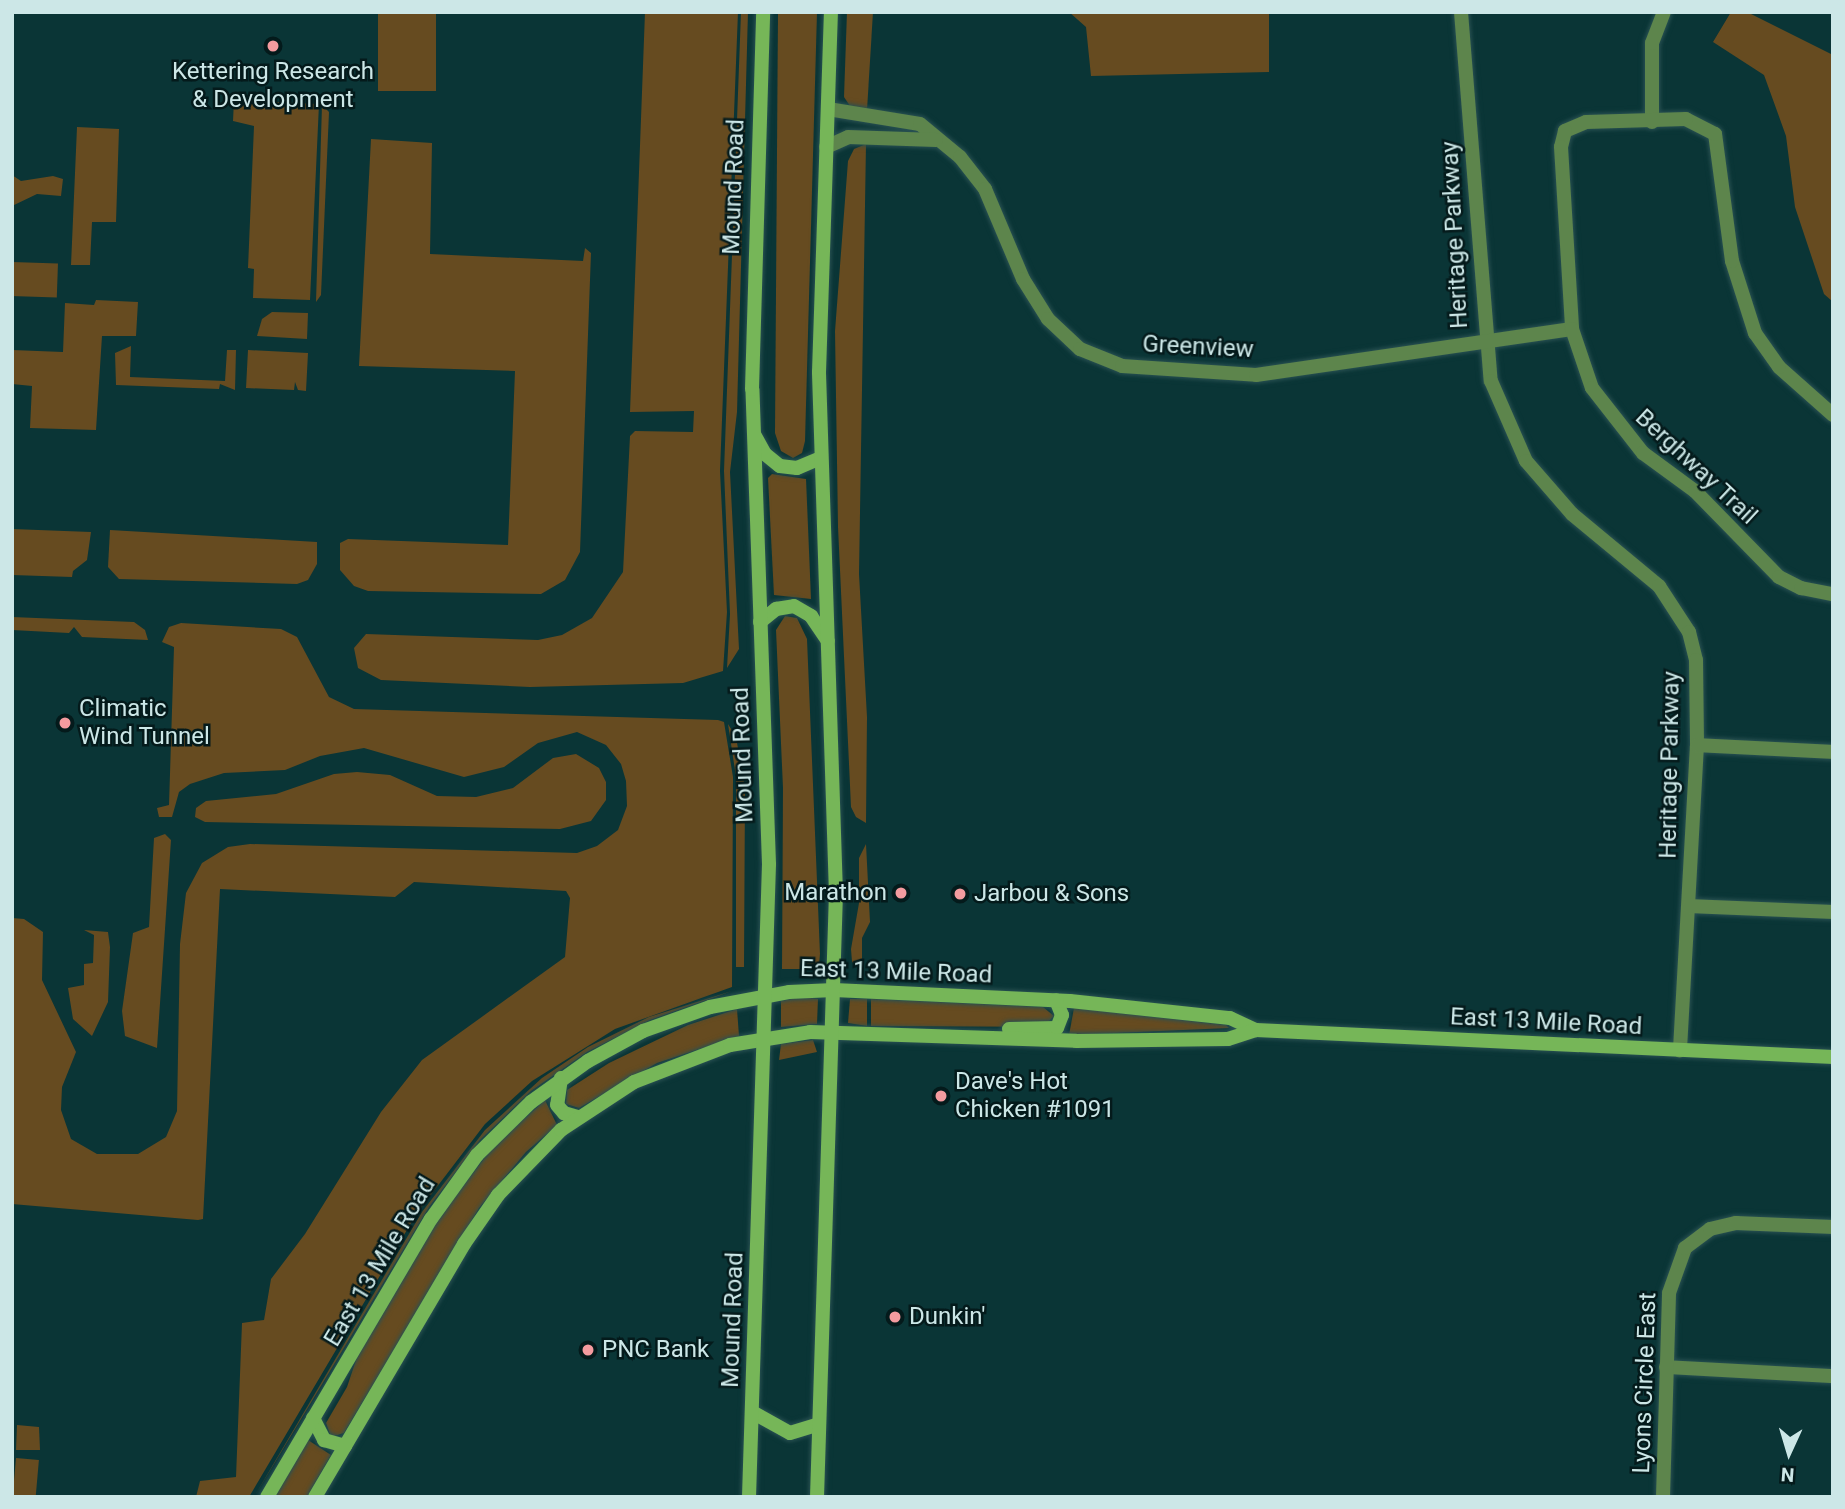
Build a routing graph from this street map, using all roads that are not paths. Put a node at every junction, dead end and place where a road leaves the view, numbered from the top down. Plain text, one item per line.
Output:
1 (763, 12) edge
2 (831, 12) edge
3 (1461, 12) edge
4 (1664, 12) edge
5 (828, 109) junction
6 (1652, 122) junction
7 (936, 140) junction
8 (826, 147) junction
9 (1572, 329) junction
10 (1485, 342) junction
11 (1833, 415) edge
12 (752, 428) junction
13 (821, 458) junction
14 (1833, 594) edge
15 (760, 622) junction
16 (830, 645) junction
17 (1697, 744) junction
18 (1833, 752) edge
19 (1689, 905) junction
20 (1833, 912) edge
21 (834, 989) junction
22 (766, 995) junction
23 (1056, 1000) junction
24 (1256, 1030) junction
25 (833, 1031) junction
26 (974, 1037) junction
27 (764, 1039) junction
28 (1680, 1051) junction
29 (1833, 1057) edge
30 (561, 1078) junction
31 (578, 1117) junction
32 (1833, 1227) edge
33 (1666, 1367) junction
34 (1833, 1376) edge
35 (752, 1412) junction
36 (313, 1418) junction
37 (819, 1424) junction
38 (345, 1446) junction
39 (267, 1497) edge
40 (315, 1497) edge
41 (749, 1497) edge
42 (817, 1497) edge
43 (1663, 1497) edge

1 - 12 main road, Mound Road
2 - 5 main road
3 - 10 street, Heritage Parkway
4 - 6 street
5 - 7 street, Greenview
5 - 8 main road
6 - 9 street, Berghway Trail
6 - 11 street
7 - 8 street
7 - 10 street, Greenview
8 - 13 main road
9 - 10 street, Greenview
9 - 14 street, Berghway Trail
10 - 17 street, Heritage Parkway
12 - 13 main road
12 - 15 main road, Mound Road
13 - 16 main road
15 - 16 main road
15 - 22 main road, Mound Road
16 - 21 main road
17 - 18 street
17 - 19 street, Heritage Parkway
19 - 20 street
19 - 28 street, Heritage Parkway
21 - 22 main road, East 13 Mile Road
21 - 23 main road, East 13 Mile Road
21 - 25 main road
22 - 27 main road, Mound Road
22 - 30 main road, East 13 Mile Road
23 - 24 main road, East 13 Mile Road
23 - 26 main road
24 - 26 main road, East 13 Mile Road
24 - 28 main road, East 13 Mile Road
25 - 26 main road, East 13 Mile Road
25 - 27 main road, East 13 Mile Road
25 - 37 main road
27 - 31 main road, East 13 Mile Road
27 - 35 main road, Mound Road
28 - 29 main road, East 13 Mile Road
30 - 31 main road
30 - 36 main road, East 13 Mile Road
31 - 38 main road, East 13 Mile Road
32 - 33 street, Lyons Circle East
33 - 34 street
33 - 43 street, Lyons Circle East
35 - 37 main road
35 - 41 main road, Mound Road
36 - 38 main road
36 - 39 main road, East 13 Mile Road
37 - 42 main road
38 - 40 main road, East 13 Mile Road

